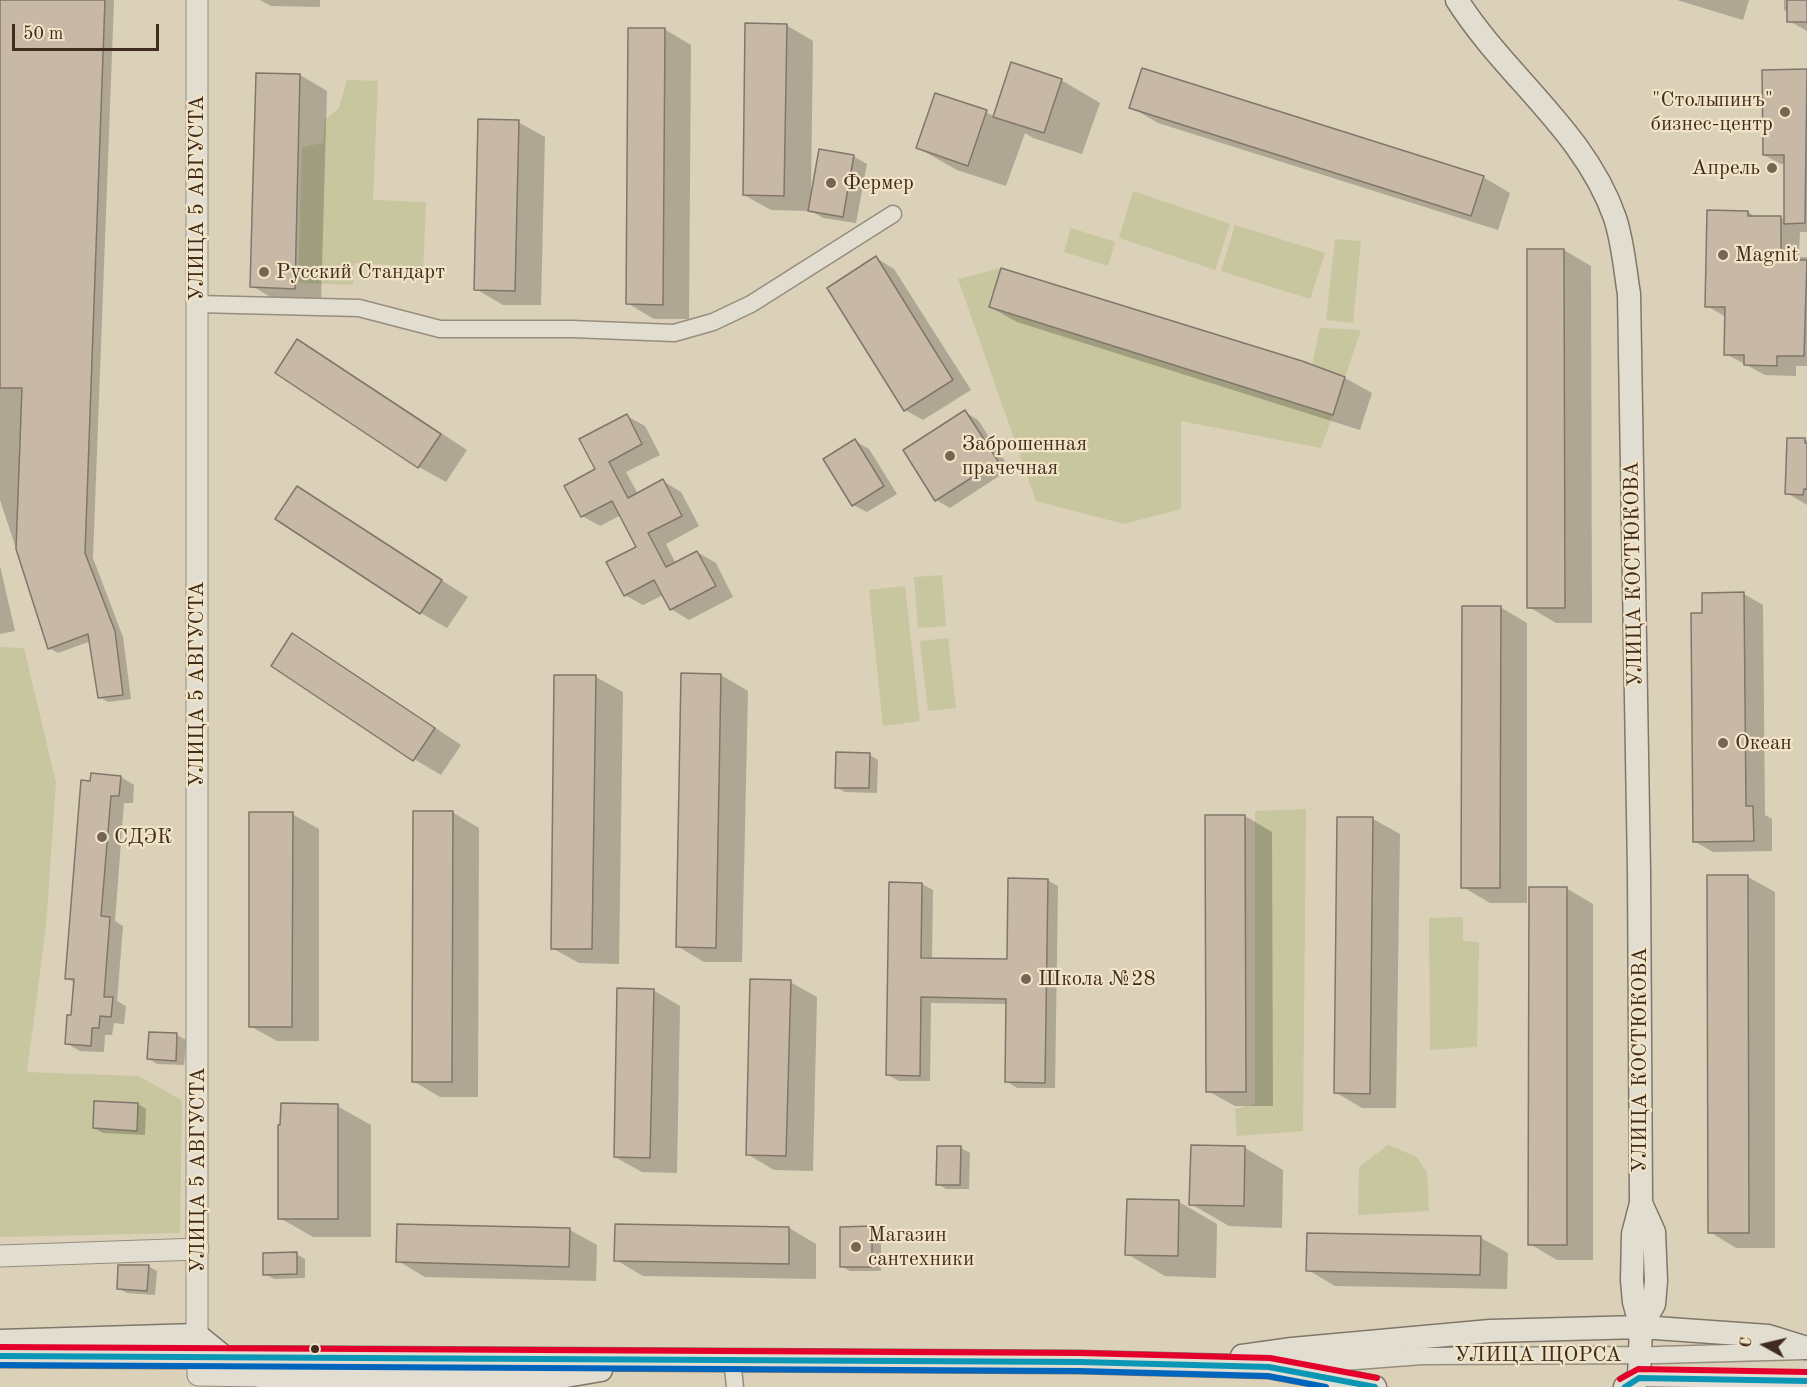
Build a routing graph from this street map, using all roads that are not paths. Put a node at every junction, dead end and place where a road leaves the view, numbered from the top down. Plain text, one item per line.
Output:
1 (197, 0) edge
2 (1456, 0) edge
3 (893, 214) dead end
4 (197, 304) junction
5 (198, 1249) junction
6 (0, 1256) edge
7 (1641, 1327) junction
8 (0, 1341) edge
9 (198, 1346) junction
10 (1807, 1350) edge
11 (1640, 1355) junction
12 (0, 1356) edge
13 (223, 1356) junction
14 (658, 1359) junction
15 (732, 1359) junction
16 (1176, 1364) junction
17 (1269, 1367) junction
18 (258, 1376) junction
19 (1807, 1381) edge
20 (1632, 1382) edge
21 (735, 1387) edge
22 (1375, 1387) edge

1 - 4 street, УЛИЦА 5 АВГУСТА
2 - 7 main road, УЛИЦА КОСТЮКОВА
3 - 4 street
4 - 5 street, УЛИЦА 5 АВГУСТА
5 - 6 street
5 - 9 street, УЛИЦА 5 АВГУСТА
7 - 10 main road
7 - 11 main road, УЛИЦА КОСТЮКОВА
7 - 16 main road
8 - 9 main road
9 - 12 main road, УЛИЦА ЩОРСА
9 - 13 main road, УЛИЦА ЩОРСА
9 - 18 street
10 - 11 street, УЛИЦА ЩОРСА
11 - 17 street, УЛИЦА ЩОРСА
11 - 20 main road, УЛИЦА КОСТЮКОВА
13 - 14 main road, УЛИЦА ЩОРСА
13 - 18 main road
14 - 15 main road, УЛИЦА ЩОРСА
14 - 18 main road
15 - 16 main road, УЛИЦА ЩОРСА
15 - 21 street
16 - 17 main road, УЛИЦА ЩОРСА
17 - 22 main road, УЛИЦА ЩОРСА
19 - 20 street, УЛИЦА ЩОРСА

